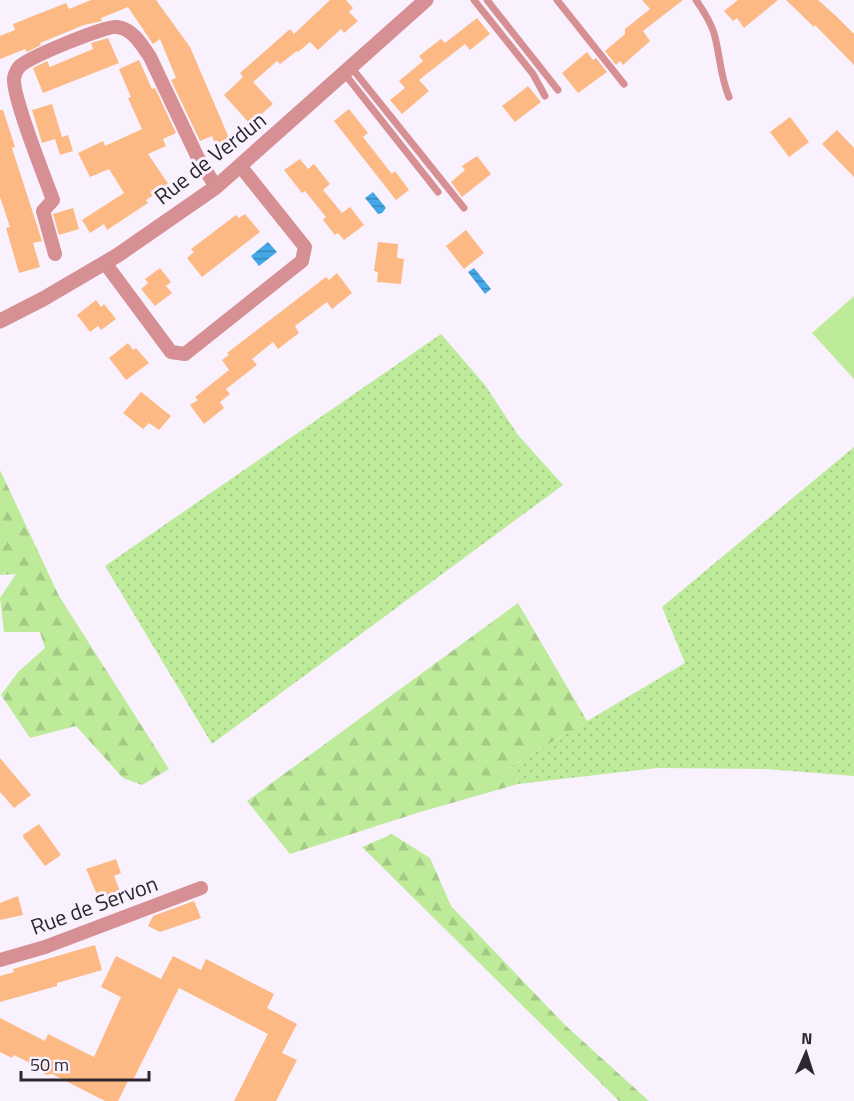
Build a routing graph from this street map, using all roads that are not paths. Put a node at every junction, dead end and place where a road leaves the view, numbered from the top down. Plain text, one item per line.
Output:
1 (426, 0) edge
2 (474, 0) edge
3 (487, 0) edge
4 (557, 0) edge
5 (696, 0) edge
6 (348, 70) junction
7 (624, 84) dead end
8 (558, 90) dead end
9 (545, 96) dead end
10 (729, 97) dead end
11 (241, 166) junction
12 (216, 187) junction
13 (438, 192) dead end
14 (464, 208) dead end
15 (55, 254) dead end
16 (105, 263) junction
17 (0, 321) edge
18 (201, 888) dead end
19 (0, 960) edge

1 - 6 street, Rue de Verdun
2 - 9 lane
3 - 8 lane
4 - 7 lane
5 - 10 lane
6 - 11 street, Rue de Verdun
6 - 13 lane
6 - 14 lane
11 - 12 street, Rue de Verdun
11 - 16 street
12 - 15 street
12 - 16 street, Rue de Verdun
16 - 17 street, Rue de Verdun
18 - 19 street, Rue de Servon

